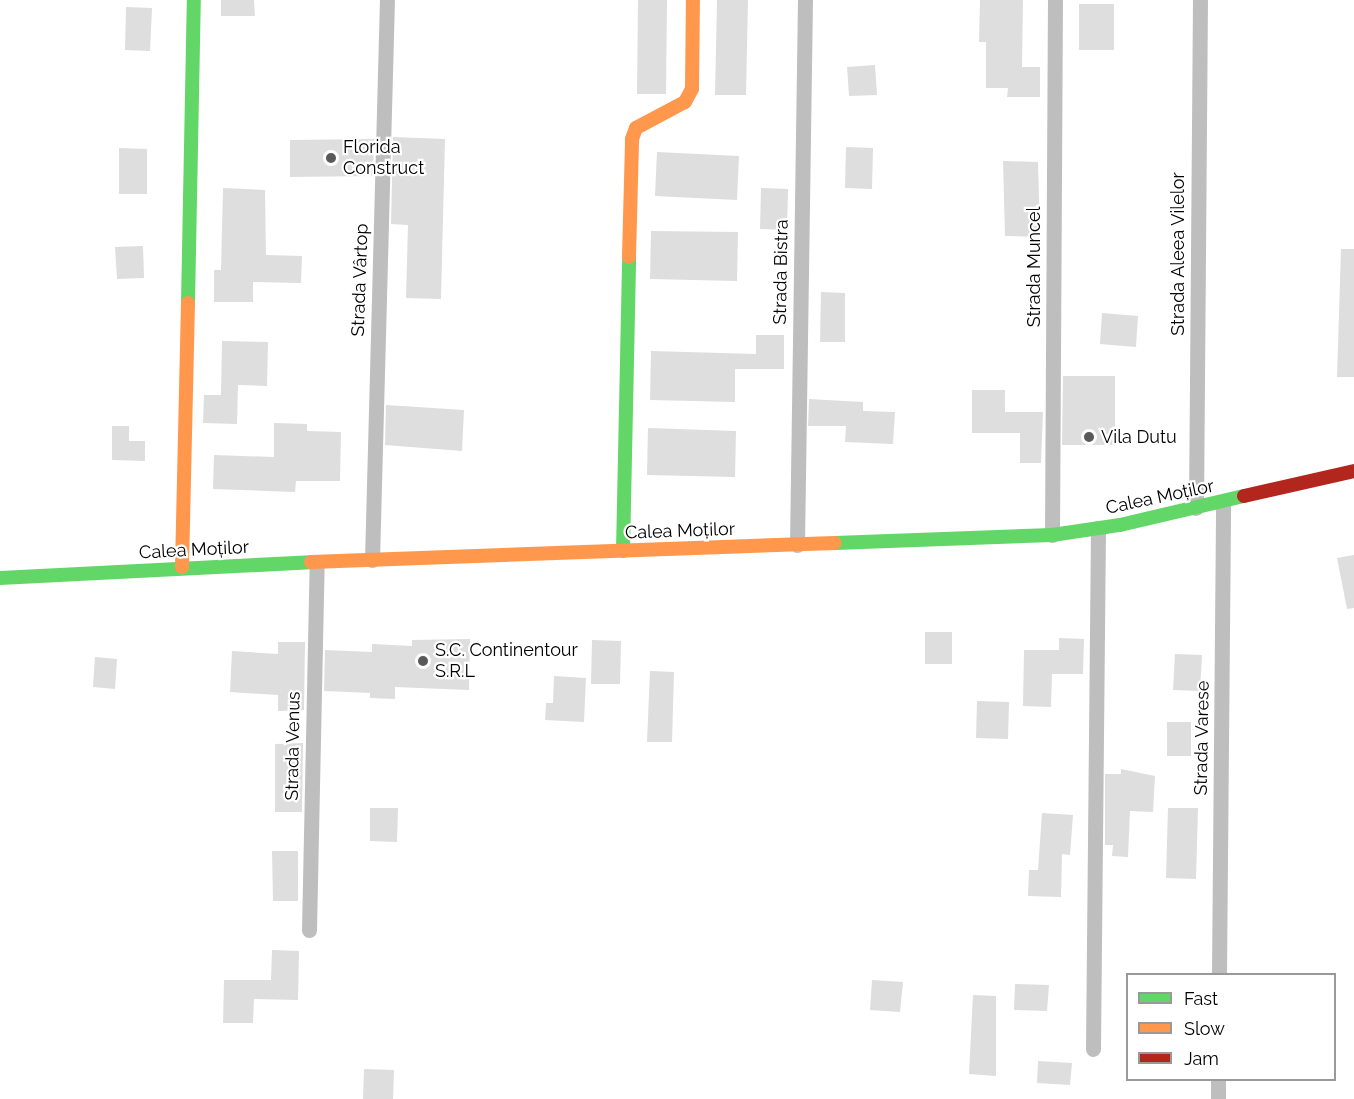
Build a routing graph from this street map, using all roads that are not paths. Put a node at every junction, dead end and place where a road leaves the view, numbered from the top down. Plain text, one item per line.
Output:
1 (194, 0) edge
2 (387, 0) edge
3 (693, 0) edge
4 (805, 0) edge
5 (1055, 0) edge
6 (1200, 0) edge
7 (1354, 471) edge
8 (1223, 502) junction
9 (1196, 508) junction
10 (1098, 528) junction
11 (1052, 535) junction
12 (796, 545) junction
13 (623, 551) junction
14 (372, 560) junction
15 (317, 562) junction
16 (182, 567) junction
17 (0, 578) edge
18 (309, 930) dead end
19 (1219, 973) edge
20 (1093, 1049) dead end
21 (1218, 1081) edge
22 (1218, 1099) edge

1 - 16 main road
2 - 14 street, Strada Vârtop
3 - 13 main road
4 - 12 street, Strada Bistra
5 - 11 street, Strada Muncel
6 - 9 street, Strada Aleea Vilelor
7 - 8 main road, Calea Moților
8 - 9 main road, Calea Moților
8 - 19 street, Strada Varese
9 - 10 main road, Calea Moților
10 - 11 main road, Calea Moților
10 - 20 street
11 - 12 main road, Calea Moților
12 - 13 main road, Calea Moților
13 - 14 main road, Calea Moților
14 - 15 main road, Calea Moților
15 - 16 main road, Calea Moților
15 - 18 street, Strada Venus
16 - 17 main road, Calea Moților
21 - 22 street

